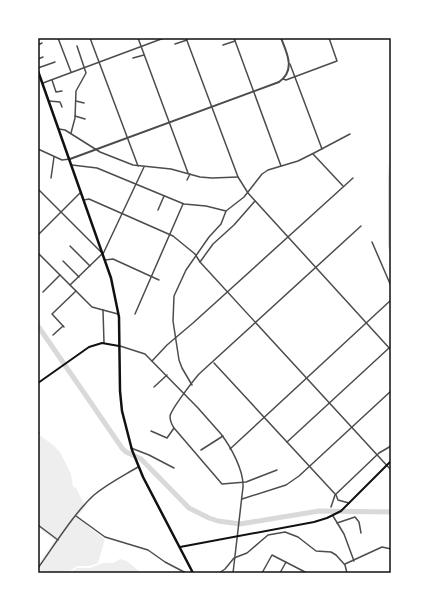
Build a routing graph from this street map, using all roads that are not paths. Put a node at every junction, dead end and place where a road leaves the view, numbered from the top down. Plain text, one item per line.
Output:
1 (58, 38) edge
2 (90, 38) edge
3 (138, 38) edge
4 (164, 38) edge
5 (281, 38) edge
6 (329, 38) edge
7 (186, 39) edge
8 (234, 39) edge
9 (42, 43) dead end
10 (175, 44) dead end
11 (38, 45) edge
12 (223, 45) dead end
13 (77, 46) dead end
14 (141, 46) junction
15 (144, 55) junction
16 (43, 57) dead end
17 (133, 58) dead end
18 (38, 59) edge
19 (55, 62) dead end
20 (99, 62) junction
21 (290, 64) junction
22 (85, 68) junction
23 (38, 70) edge
24 (71, 73) junction
25 (295, 76) junction
26 (283, 79) junction
27 (52, 80) junction
28 (42, 83) junction
29 (62, 92) dead end
30 (254, 92) junction
31 (49, 101) junction
32 (76, 101) junction
33 (84, 103) dead end
34 (211, 107) junction
35 (62, 108) dead end
36 (75, 116) junction
37 (85, 119) dead end
38 (169, 123) junction
39 (59, 129) junction
40 (71, 133) junction
41 (350, 134) dead end
42 (127, 138) junction
43 (38, 149) edge
44 (322, 149) junction
45 (97, 150) junction
46 (314, 154) junction
47 (54, 157) junction
48 (70, 159) junction
49 (72, 165) junction
50 (138, 166) junction
51 (281, 166) junction
52 (144, 167) junction
53 (189, 174) junction
54 (238, 177) junction
55 (51, 178) dead end
56 (352, 178) dead end
57 (187, 180) dead end
58 (136, 184) junction
59 (343, 186) junction
60 (38, 189) edge
61 (81, 192) junction
62 (248, 193) junction
63 (164, 196) junction
64 (84, 200) junction
65 (255, 201) junction
66 (184, 204) junction
67 (158, 210) dead end
68 (226, 211) junction
69 (61, 212) junction
70 (123, 214) junction
71 (361, 226) dead end
72 (170, 234) junction
73 (38, 235) edge
74 (288, 237) junction
75 (372, 242) dead end
76 (70, 246) dead end
77 (38, 253) edge
78 (103, 253) junction
79 (196, 255) junction
80 (105, 260) junction
81 (63, 261) dead end
82 (200, 262) junction
83 (90, 266) junction
84 (316, 268) junction
85 (60, 275) junction
86 (152, 276) junction
87 (78, 277) junction
88 (160, 280) dead end
89 (70, 285) junction
90 (391, 286) edge
91 (76, 291) junction
92 (43, 292) dead end
93 (227, 292) junction
94 (391, 300) edge
95 (103, 310) junction
96 (118, 314) junction
97 (135, 314) dead end
98 (366, 322) junction
99 (255, 323) junction
100 (53, 335) dead end
101 (175, 337) junction
102 (104, 343) junction
103 (119, 346) junction
104 (390, 349) edge
105 (152, 361) junction
106 (213, 362) junction
107 (167, 375) junction
108 (306, 378) junction
109 (38, 383) edge
110 (192, 384) junction
111 (154, 387) dead end
112 (391, 391) edge
113 (184, 393) junction
114 (329, 403) junction
115 (264, 417) junction
116 (352, 427) junction
117 (174, 428) junction
118 (152, 431) dead end
119 (223, 436) junction
120 (287, 442) junction
121 (391, 446) edge
122 (132, 449) junction
123 (230, 449) junction
124 (201, 450) dead end
125 (377, 455) junction
126 (391, 461) edge
127 (138, 466) junction
128 (309, 466) junction
129 (387, 466) junction
130 (174, 468) dead end
131 (277, 470) dead end
132 (391, 470) edge
133 (244, 483) junction
134 (336, 495) junction
135 (242, 499) junction
136 (349, 503) junction
137 (331, 507) dead end
138 (333, 515) junction
139 (76, 516) junction
140 (337, 523) junction
141 (38, 525) edge
142 (288, 526) junction
143 (289, 533) junction
144 (361, 533) dead end
145 (237, 536) junction
146 (58, 540) junction
147 (180, 547) junction
148 (391, 549) edge
149 (234, 558) junction
150 (354, 561) junction
151 (286, 562) junction
152 (345, 565) junction
153 (38, 568) edge
154 (300, 570) junction
155 (186, 573) edge
156 (193, 573) edge
157 (220, 573) edge
158 (233, 573) edge
159 (262, 573) edge
160 (280, 573) edge
161 (299, 573) edge
162 (307, 573) edge
163 (348, 573) edge

1 - 24 street
2 - 20 street
3 - 14 street
4 - 14 street
5 - 21 street
6 - 25 street
7 - 10 street
7 - 34 street
8 - 12 street
8 - 30 street
9 - 11 street
13 - 22 street
14 - 15 street
14 - 20 street
15 - 17 street
15 - 38 street
16 - 18 street
19 - 23 street
20 - 22 street
20 - 42 street
21 - 25 street
21 - 26 street
22 - 24 street
22 - 32 street
23 - 28 main road
24 - 27 street
25 - 26 street
25 - 44 street
26 - 30 street
27 - 28 street
27 - 29 street
28 - 31 main road
30 - 34 street
30 - 51 street
31 - 35 street
31 - 39 main road
32 - 33 street
32 - 36 street
34 - 38 street
34 - 54 street
36 - 37 street
36 - 40 street
38 - 42 street
38 - 53 street
39 - 40 street
39 - 48 main road
40 - 45 street
41 - 44 street
42 - 45 street
42 - 50 street
43 - 47 street
44 - 46 street
45 - 48 street
45 - 50 street
46 - 51 street
46 - 59 street
47 - 48 street
47 - 55 street
48 - 49 main road
49 - 58 street
49 - 61 main road
50 - 52 street
51 - 62 street
52 - 53 street
52 - 58 street
53 - 54 street
53 - 57 street
54 - 62 street
56 - 59 street
58 - 63 street
58 - 70 street
59 - 74 street
60 - 69 street
61 - 64 main road
61 - 69 street
62 - 65 street
62 - 68 street
63 - 66 street
63 - 67 street
64 - 70 street
64 - 78 main road
65 - 74 street
65 - 82 street
66 - 68 street
66 - 72 street
68 - 79 street
69 - 73 street
69 - 78 street
70 - 72 street
70 - 78 street
71 - 84 street
72 - 79 street
72 - 86 street
74 - 84 street
74 - 93 street
75 - 90 street
76 - 83 street
77 - 85 street
78 - 80 main road
78 - 83 street
79 - 82 street
79 - 101 street
80 - 86 street
80 - 96 main road
81 - 87 street
82 - 93 street
83 - 87 street
84 - 98 street
84 - 99 street
85 - 89 street
85 - 92 street
86 - 88 street
86 - 97 street
87 - 89 street
89 - 91 street
91 - 95 street
91 - 100 street
93 - 99 street
93 - 101 street
94 - 98 street
95 - 96 street
95 - 102 street
96 - 103 main road
98 - 104 street
98 - 108 street
99 - 106 street
99 - 108 street
101 - 105 street
101 - 110 street
102 - 103 main road
102 - 109 main road
103 - 105 street
103 - 122 main road
104 - 114 street
105 - 107 street
106 - 110 street
106 - 115 street
107 - 111 street
107 - 113 street
108 - 114 street
108 - 115 street
110 - 113 street
112 - 116 street
113 - 117 street
113 - 119 street
114 - 116 street
114 - 120 street
115 - 120 street
115 - 123 street
116 - 125 street
116 - 128 street
117 - 118 street
117 - 133 street
119 - 123 street
119 - 124 street
120 - 128 street
121 - 125 street
122 - 127 main road
122 - 130 street
123 - 133 street
125 - 129 street
125 - 134 street
126 - 129 main road
127 - 139 street
127 - 147 main road
128 - 134 street
128 - 135 street
129 - 132 street
129 - 136 main road
131 - 133 street
133 - 135 street
134 - 136 street
134 - 137 street
135 - 145 street
136 - 138 main road
138 - 140 street
138 - 142 main road
139 - 146 street
139 - 155 street
140 - 144 street
140 - 150 street
141 - 146 street
142 - 143 street
142 - 145 main road
143 - 149 street
143 - 152 street
145 - 147 main road
145 - 149 street
146 - 153 street
147 - 156 main road
148 - 150 street
149 - 157 street
149 - 158 street
150 - 152 street
151 - 154 street
151 - 159 street
151 - 160 street
152 - 163 street
154 - 161 street
154 - 162 street

